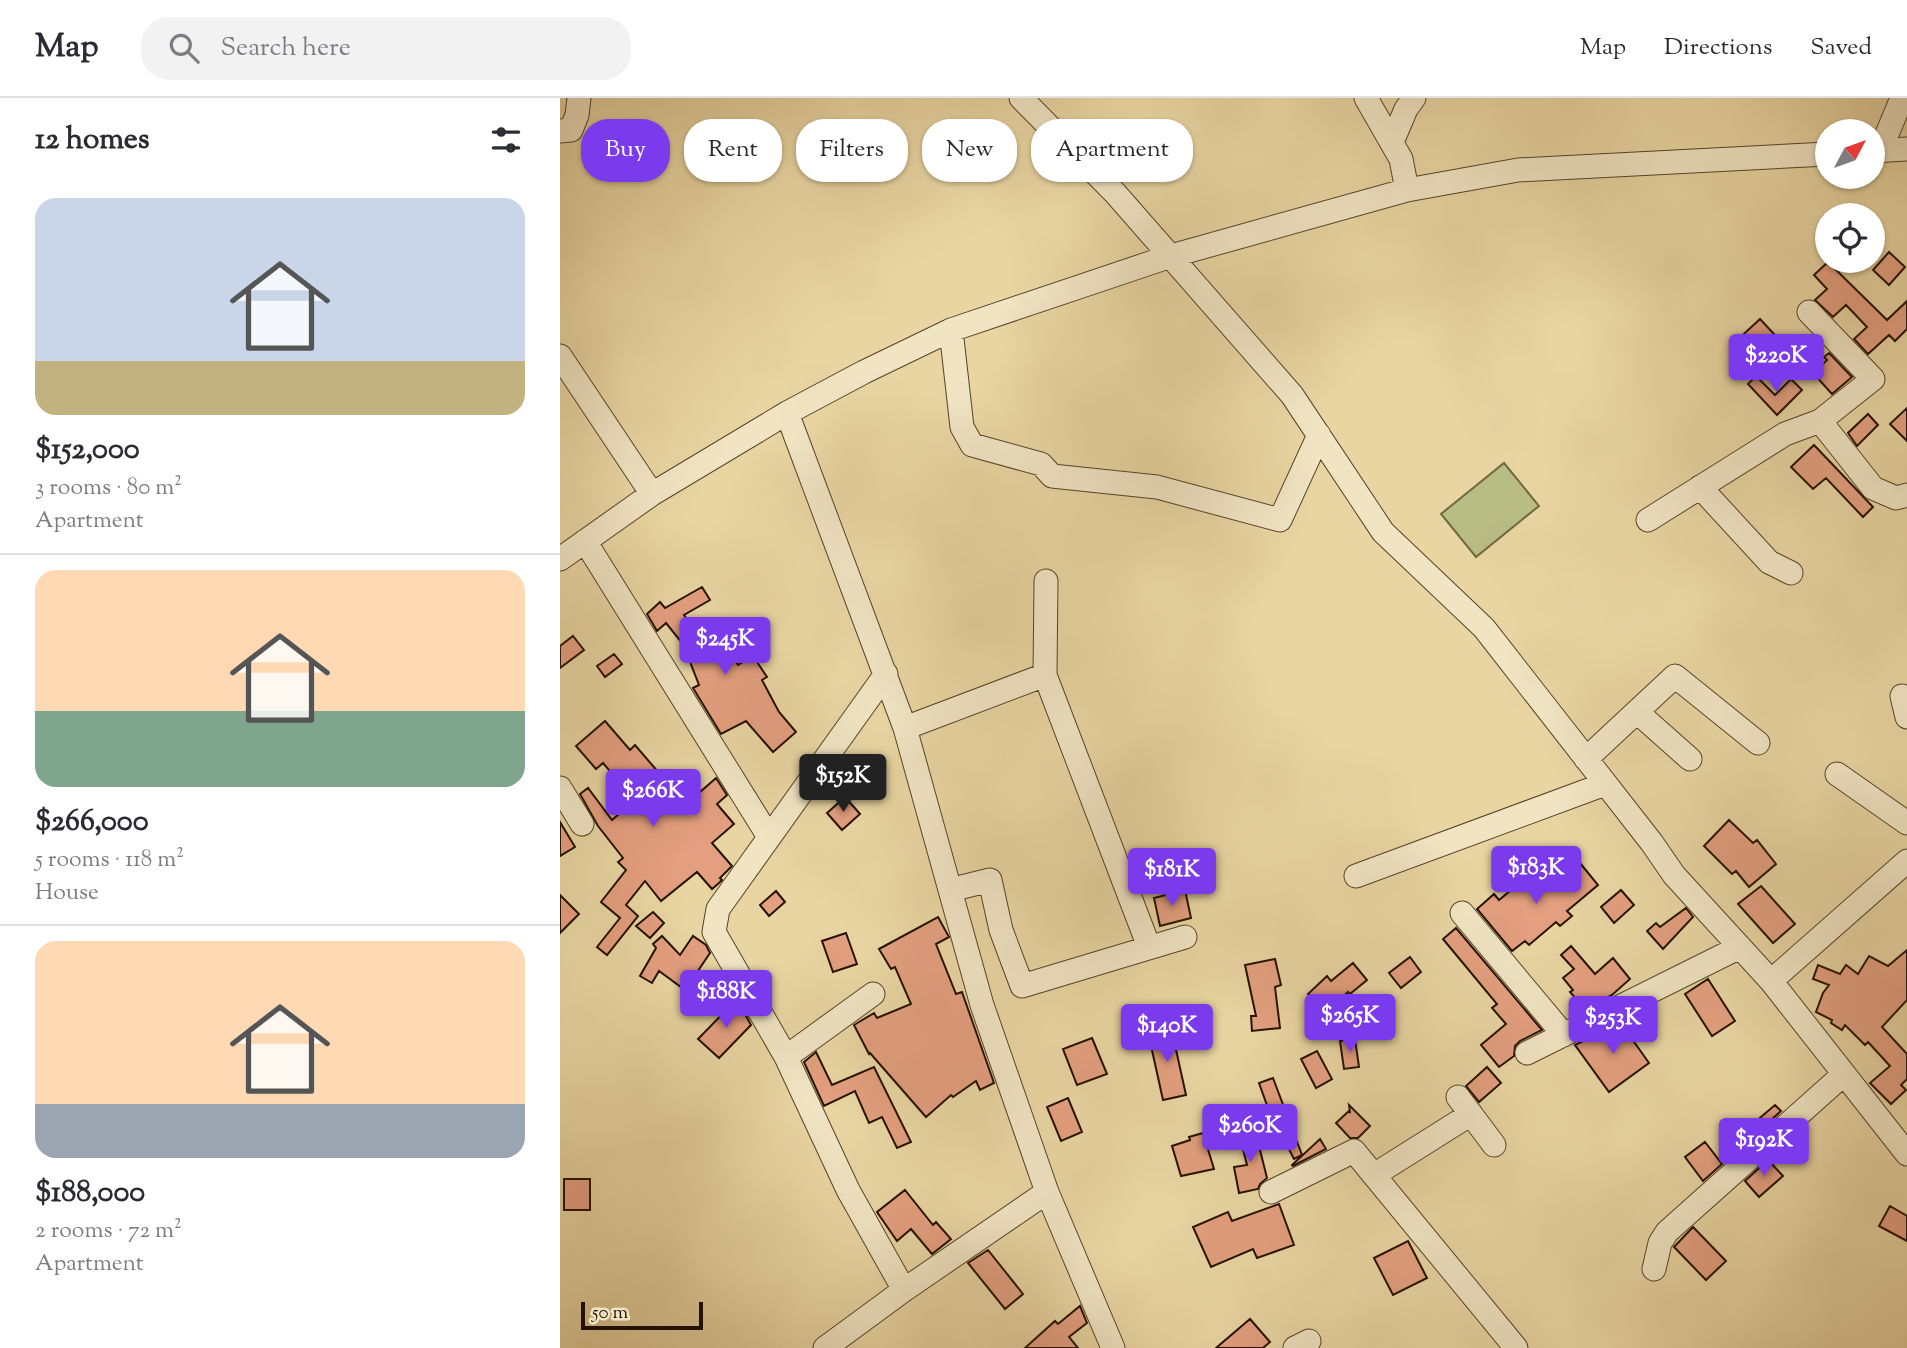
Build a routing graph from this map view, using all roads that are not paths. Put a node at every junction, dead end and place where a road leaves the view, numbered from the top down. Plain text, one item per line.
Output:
1 (579, 98) edge
2 (1021, 98) edge
3 (1366, 98) edge
4 (1414, 98) edge
5 (1902, 98) edge
6 (560, 131) edge
7 (1885, 133) edge
8 (1392, 142) junction
9 (1907, 149) edge
10 (1885, 150) edge
11 (1815, 155) edge
12 (1407, 190) junction
13 (1171, 256) junction
14 (1810, 312) dead end
15 (951, 330) junction
16 (560, 356) edge
17 (787, 412) junction
18 (1820, 421) junction
19 (1319, 435) junction
20 (1700, 487) junction
21 (652, 494) junction
22 (1907, 495) edge
23 (1648, 520) dead end
24 (585, 541) junction
25 (560, 559) edge
26 (1791, 573) dead end
27 (1046, 582) dead end
28 (886, 674) junction
29 (1045, 675) junction
30 (1637, 712) junction
31 (905, 728) junction
32 (1758, 743) dead end
33 (1586, 759) junction
34 (1690, 759) dead end
35 (1837, 774) dead end
36 (1605, 783) junction
37 (560, 788) edge
38 (1907, 823) edge
39 (582, 824) dead end
40 (769, 837) junction
41 (1907, 862) edge
42 (1356, 876) dead end
43 (950, 890) junction
44 (1462, 913) dead end
45 (1185, 937) dead end
46 (1149, 947) junction
47 (1740, 947) junction
48 (1770, 981) junction
49 (873, 994) dead end
50 (1564, 1035) junction
51 (1527, 1053) dead end
52 (786, 1057) junction
53 (1844, 1074) junction
54 (1494, 1144) dead end
55 (1907, 1154) edge
56 (1374, 1175) junction
57 (1047, 1192) junction
58 (1271, 1192) dead end
59 (1654, 1269) dead end
60 (904, 1290) junction
61 (1106, 1345) edge
62 (830, 1347) edge
63 (1516, 1348) edge

1 - 6 street
2 - 13 street
3 - 8 street
4 - 8 street
5 - 7 street
8 - 12 street
9 - 10 street
11 - 12 street
12 - 13 street
13 - 15 street
13 - 19 street
14 - 18 street
15 - 17 street
15 - 19 street
16 - 21 street
17 - 21 street
17 - 28 street
18 - 20 street
18 - 22 street
19 - 33 street
20 - 23 street
20 - 26 street
21 - 24 street
24 - 25 street
24 - 40 street
27 - 29 street
28 - 31 street
28 - 40 street
29 - 31 street
29 - 46 street
30 - 32 street
30 - 33 street
30 - 34 street
31 - 43 street
33 - 36 street
35 - 38 street
36 - 42 street
36 - 47 street
37 - 39 street
40 - 52 street
41 - 48 street
43 - 46 street
43 - 57 street
44 - 50 street
45 - 46 street
47 - 48 street
47 - 50 street
48 - 53 street
49 - 52 street
50 - 51 street
52 - 60 street
53 - 55 street
53 - 59 street
54 - 56 street
56 - 58 street
56 - 63 street
57 - 60 street
57 - 61 street
60 - 62 street

